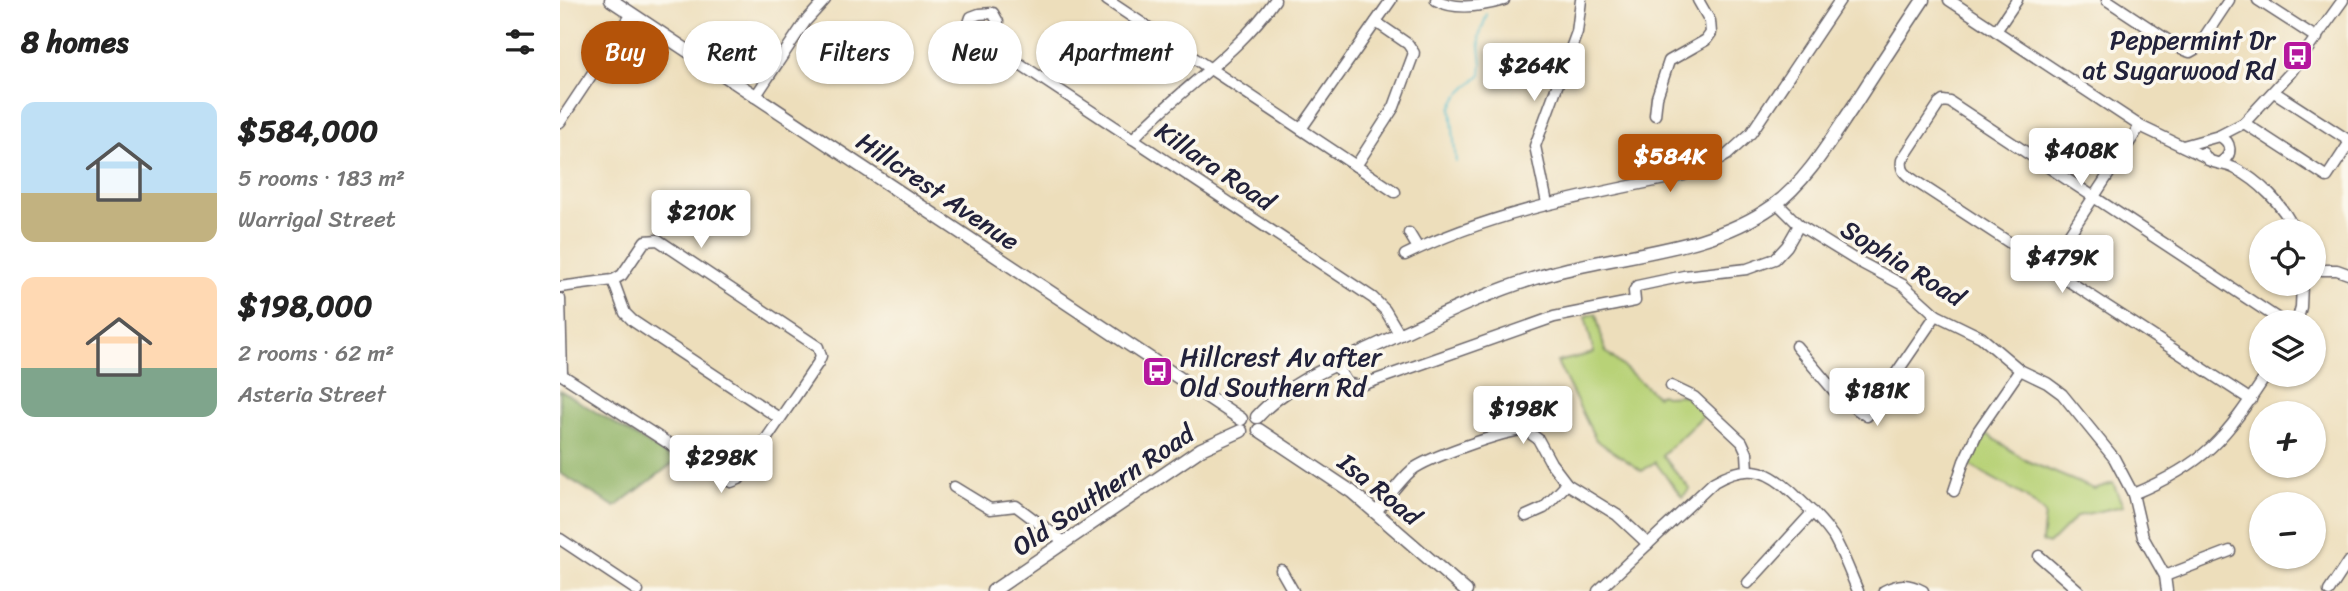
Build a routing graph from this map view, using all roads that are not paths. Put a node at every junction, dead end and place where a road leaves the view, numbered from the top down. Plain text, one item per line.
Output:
1 (611, 0) edge
2 (825, 0) edge
3 (1107, 0) edge
4 (1275, 0) edge
5 (1391, 0) edge
6 (1436, 0) edge
7 (1504, 0) edge
8 (1581, 0) edge
9 (1698, 0) edge
10 (1923, 0) edge
11 (1949, 0) edge
12 (2017, 0) edge
13 (2107, 0) edge
14 (2229, 0) edge
15 (2258, 0) edge
16 (2343, 0) edge
17 (1837, 1) edge
18 (632, 14) junction
19 (1376, 22) junction
20 (1996, 31) junction
21 (2317, 38) junction
22 (1022, 66) edge
23 (1212, 68) junction
24 (2274, 92) junction
25 (755, 97) junction
26 (1655, 115) dead end
27 (560, 122) edge
28 (2242, 125) junction
29 (2140, 126) junction
30 (1301, 129) junction
31 (2219, 136) junction
32 (1133, 139) junction
33 (2206, 141) junction
34 (2348, 142) edge
35 (2183, 146) junction
36 (2230, 149) junction
37 (2205, 157) junction
38 (2221, 162) junction
39 (2343, 163) edge
40 (1356, 166) junction
41 (2246, 174) junction
42 (1395, 192) dead end
43 (2093, 198) junction
44 (1777, 203) junction
45 (1546, 204) junction
46 (2288, 219) edge
47 (1800, 225) junction
48 (1409, 233) dead end
49 (1418, 248) junction
50 (1405, 254) dead end
51 (2048, 267) junction
52 (2326, 270) edge
53 (2348, 274) edge
54 (613, 280) junction
55 (560, 287) edge
56 (560, 299) edge
57 (2265, 310) edge
58 (1936, 315) junction
59 (1400, 335) junction
60 (1796, 346) dead end
61 (1336, 365) junction
62 (2020, 370) junction
63 (1671, 386) dead end
64 (2259, 387) edge
65 (2251, 400) junction
66 (779, 418) junction
67 (1258, 424) junction
68 (1241, 425) junction
69 (1748, 470) junction
70 (1567, 484) junction
71 (954, 487) dead end
72 (1954, 491) dead end
73 (2133, 494) junction
74 (1376, 512) junction
75 (1813, 512) junction
76 (1526, 516) dead end
77 (560, 540) edge
78 (1064, 542) junction
79 (1648, 544) junction
80 (2230, 551) dead end
81 (2039, 556) dead end
82 (2348, 562) edge
83 (1281, 570) dead end
84 (2165, 576) junction
85 (1748, 583) dead end
86 (638, 591) edge
87 (993, 591) edge
88 (1293, 591) edge
89 (1465, 591) edge
90 (1598, 591) edge
91 (1858, 591) edge
92 (1884, 591) edge
93 (1923, 591) edge
94 (2079, 591) edge
95 (2167, 591) edge
96 (2329, 591) edge

1 - 18 main road, Hillcrest Avenue
2 - 25 street
3 - 23 street
4 - 23 street
5 - 19 street
6 - 7 street
8 - 45 street
9 - 26 street
10 - 44 main road
11 - 20 street
12 - 20 street
13 - 14 street
15 - 21 street
16 - 21 street
17 - 45 street
18 - 25 main road, Hillcrest Avenue
18 - 27 street
19 - 30 street
19 - 40 street
20 - 29 street
21 - 24 street
22 - 32 street, Killara Road
23 - 30 street
23 - 32 street
24 - 28 street
24 - 34 street
25 - 68 main road, Hillcrest Avenue
28 - 31 street
28 - 36 street
28 - 39 street
29 - 35 street
29 - 43 street
30 - 40 street
31 - 33 street
31 - 36 street
32 - 59 street, Killara Road
33 - 35 street
33 - 37 street
34 - 39 street
35 - 37 street
36 - 38 street
36 - 41 street
37 - 38 street
38 - 41 street
40 - 42 street
41 - 46 street
43 - 51 street
43 - 51 street
43 - 57 street
44 - 47 street, Sophia Road
44 - 59 main road
45 - 49 street
47 - 58 street, Sophia Road
47 - 61 street
48 - 49 street
49 - 50 street
51 - 65 street
52 - 53 street
54 - 55 street
54 - 66 street
54 - 66 street
56 - 66 street
58 - 60 street
58 - 62 street, Sophia Road
59 - 61 main road
61 - 67 main road
62 - 72 street
62 - 73 street, Sophia Road
63 - 69 street
64 - 65 street
65 - 73 street
67 - 68 main road
67 - 68 main road
67 - 74 main road, Isa Road
68 - 78 main road, Old Southern Road
69 - 75 street
69 - 79 street
70 - 74 street
70 - 76 street
70 - 79 street
71 - 78 street
73 - 84 street, Sophia Road
74 - 89 main road, Isa Road
75 - 85 street
75 - 91 street
77 - 86 street
78 - 87 main road, Old Southern Road
79 - 90 street
80 - 84 street
81 - 94 street
82 - 96 street
83 - 88 street
84 - 95 street, Sophia Road
92 - 93 street

